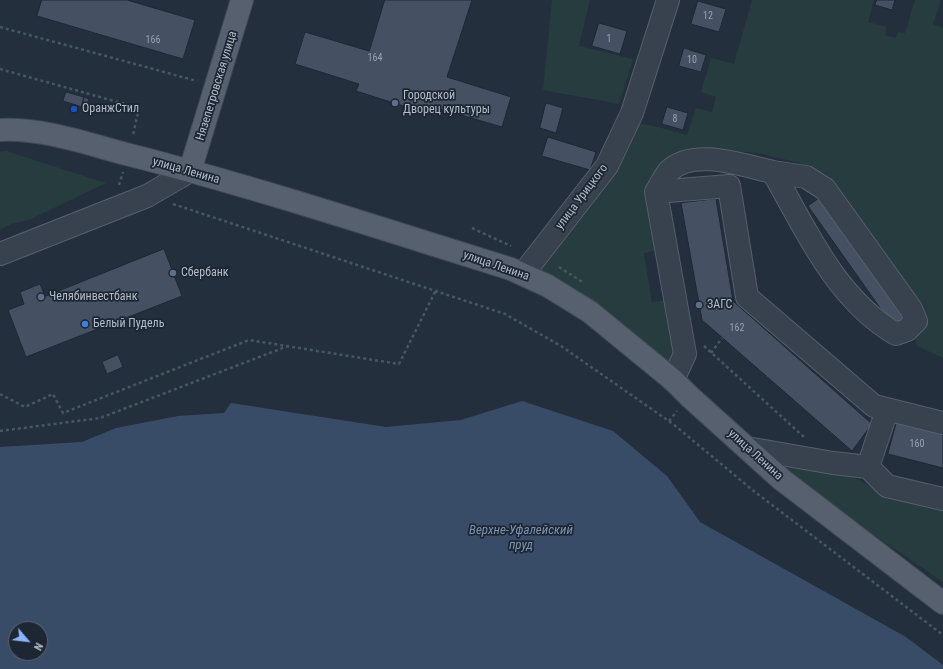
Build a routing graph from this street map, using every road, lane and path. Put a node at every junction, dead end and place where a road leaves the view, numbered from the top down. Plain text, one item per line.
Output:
1 (242, 0) edge
2 (668, 0) edge
3 (0, 27) edge
4 (0, 69) edge
5 (217, 87) junction
6 (0, 130) edge
7 (128, 155) junction
8 (190, 171) junction
9 (773, 172) junction
10 (656, 192) junction
11 (147, 196) junction
12 (0, 254) edge
13 (524, 274) junction
14 (436, 290) junction
15 (722, 338) dead end
16 (700, 342) dead end
17 (288, 346) junction
18 (711, 353) junction
19 (674, 380) junction
20 (0, 394) edge
21 (887, 410) junction
22 (943, 423) edge
23 (0, 431) edge
24 (810, 442) dead end
25 (747, 448) junction
26 (868, 467) junction
27 (943, 500) edge
28 (943, 602) edge
29 (943, 636) edge

1 - 5 main road, Нязепетровская улица
2 - 13 street, улица Урицкого
3 - 5 path
4 - 7 path
5 - 8 main road, Нязепетровская улица
6 - 7 main road, улица Ленина
7 - 8 main road, улица Ленина
7 - 11 path
8 - 11 street
8 - 13 main road, улица Ленина
9 - 9 street
9 - 10 street
10 - 19 street
10 - 21 street
11 - 12 street
11 - 14 path
13 - 19 main road, улица Ленина
14 - 17 path
14 - 29 path
15 - 18 path
16 - 18 path
17 - 20 path
17 - 23 path
18 - 24 path
19 - 25 main road, улица Ленина
21 - 22 street
21 - 26 street
25 - 26 street
25 - 28 main road, улица Ленина
26 - 27 street

